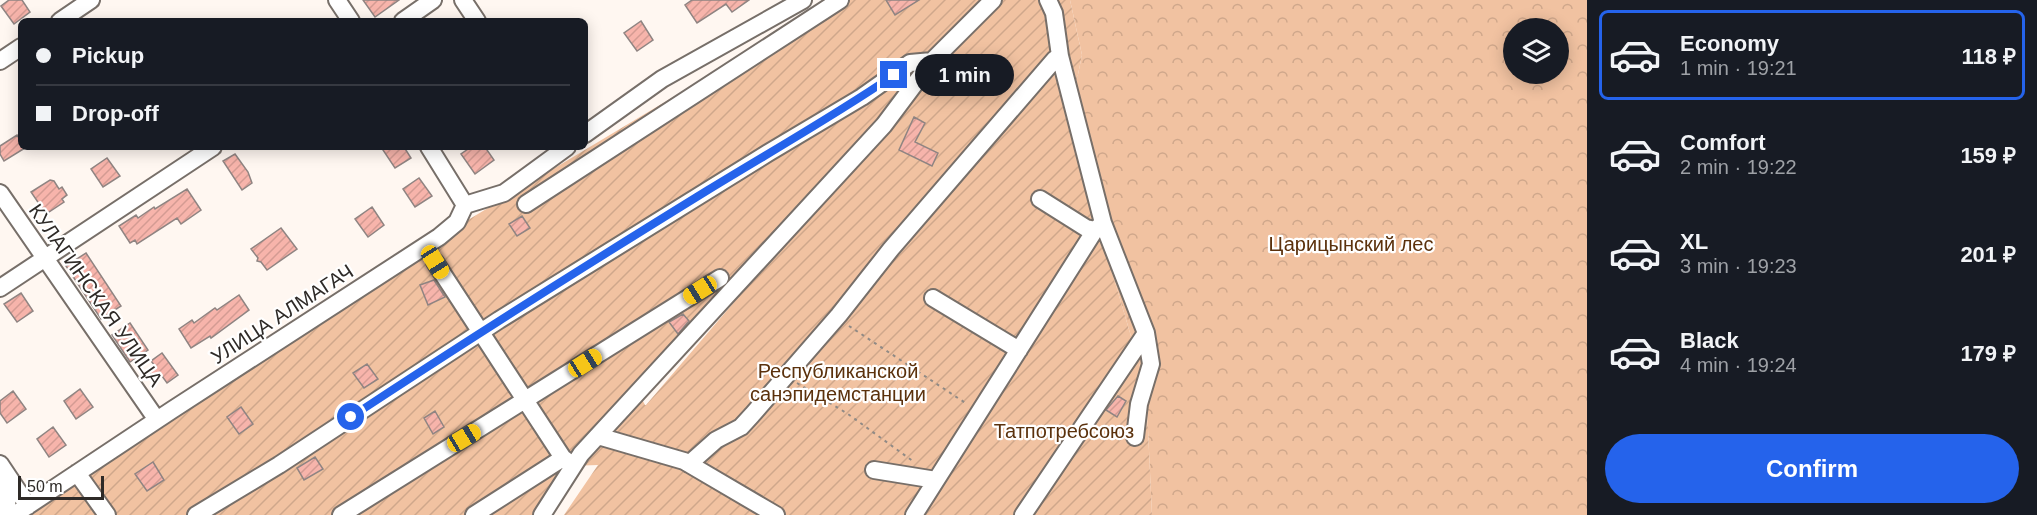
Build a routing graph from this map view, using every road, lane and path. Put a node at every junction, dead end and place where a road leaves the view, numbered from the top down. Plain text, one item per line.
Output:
1 (92, 0) edge
2 (337, 0) edge
3 (434, 0) edge
4 (463, 0) edge
5 (803, 0) edge
6 (840, 0) edge
7 (993, 0) edge
8 (1048, 0) edge
9 (65, 18) edge
10 (349, 18) edge
11 (407, 18) edge
12 (475, 18) edge
13 (18, 49) edge
14 (1060, 56) junction
15 (0, 61) edge
16 (932, 61) junction
17 (588, 132) edge
18 (208, 150) edge
19 (431, 150) edge
20 (563, 150) edge
21 (0, 193) edge
22 (1040, 199) dead end
23 (526, 204) dead end
24 (465, 205) junction
25 (1099, 226) junction
26 (44, 258) junction
27 (435, 262) dead end
28 (720, 278) dead end
29 (0, 288) edge
30 (933, 298) dead end
31 (836, 317) junction
32 (480, 332) junction
33 (1146, 333) junction
34 (1019, 350) junction
35 (787, 376) junction
36 (527, 400) junction
37 (980, 411) junction
38 (157, 420) junction
39 (598, 436) junction
40 (1135, 437) dead end
41 (568, 462) junction
42 (0, 464) edge
43 (689, 464) junction
44 (916, 464) dead end
45 (874, 470) dead end
46 (77, 473) junction
47 (0, 479) edge
48 (936, 480) junction
49 (0, 509) edge
50 (21, 510) edge
51 (106, 515) edge
52 (196, 515) edge
53 (341, 515) edge
54 (474, 515) edge
55 (542, 515) edge
56 (776, 515) edge
57 (914, 515) edge
58 (1023, 515) edge

1 - 9 street
2 - 10 street
3 - 11 street
4 - 12 street
5 - 17 street
6 - 23 street
7 - 16 street
8 - 14 street
13 - 15 street
14 - 25 street
14 - 31 street
16 - 32 street
16 - 39 street
18 - 26 street
19 - 24 street
20 - 24 street
21 - 26 street, КУЛАГИНСКАЯ УЛИЦА
22 - 25 street
24 - 38 street, УЛИЦА АЛМАГАЧ
25 - 33 street
25 - 34 street
26 - 29 street
26 - 38 street, КУЛАГИНСКАЯ УЛИЦА
27 - 32 street
28 - 36 street
30 - 34 street
31 - 35 street
31 - 37 path
32 - 36 street
32 - 52 street
33 - 40 street
33 - 58 street
34 - 37 street
35 - 43 street
35 - 44 path
36 - 41 street
36 - 53 street
37 - 48 street
38 - 46 street, УЛИЦА АЛМАГАЧ
39 - 41 street
39 - 43 street
41 - 54 street
41 - 55 street
42 - 50 street
43 - 56 street
45 - 48 street
46 - 50 street, УЛИЦА АЛМАГАЧ
46 - 51 street
47 - 49 street
48 - 57 street

